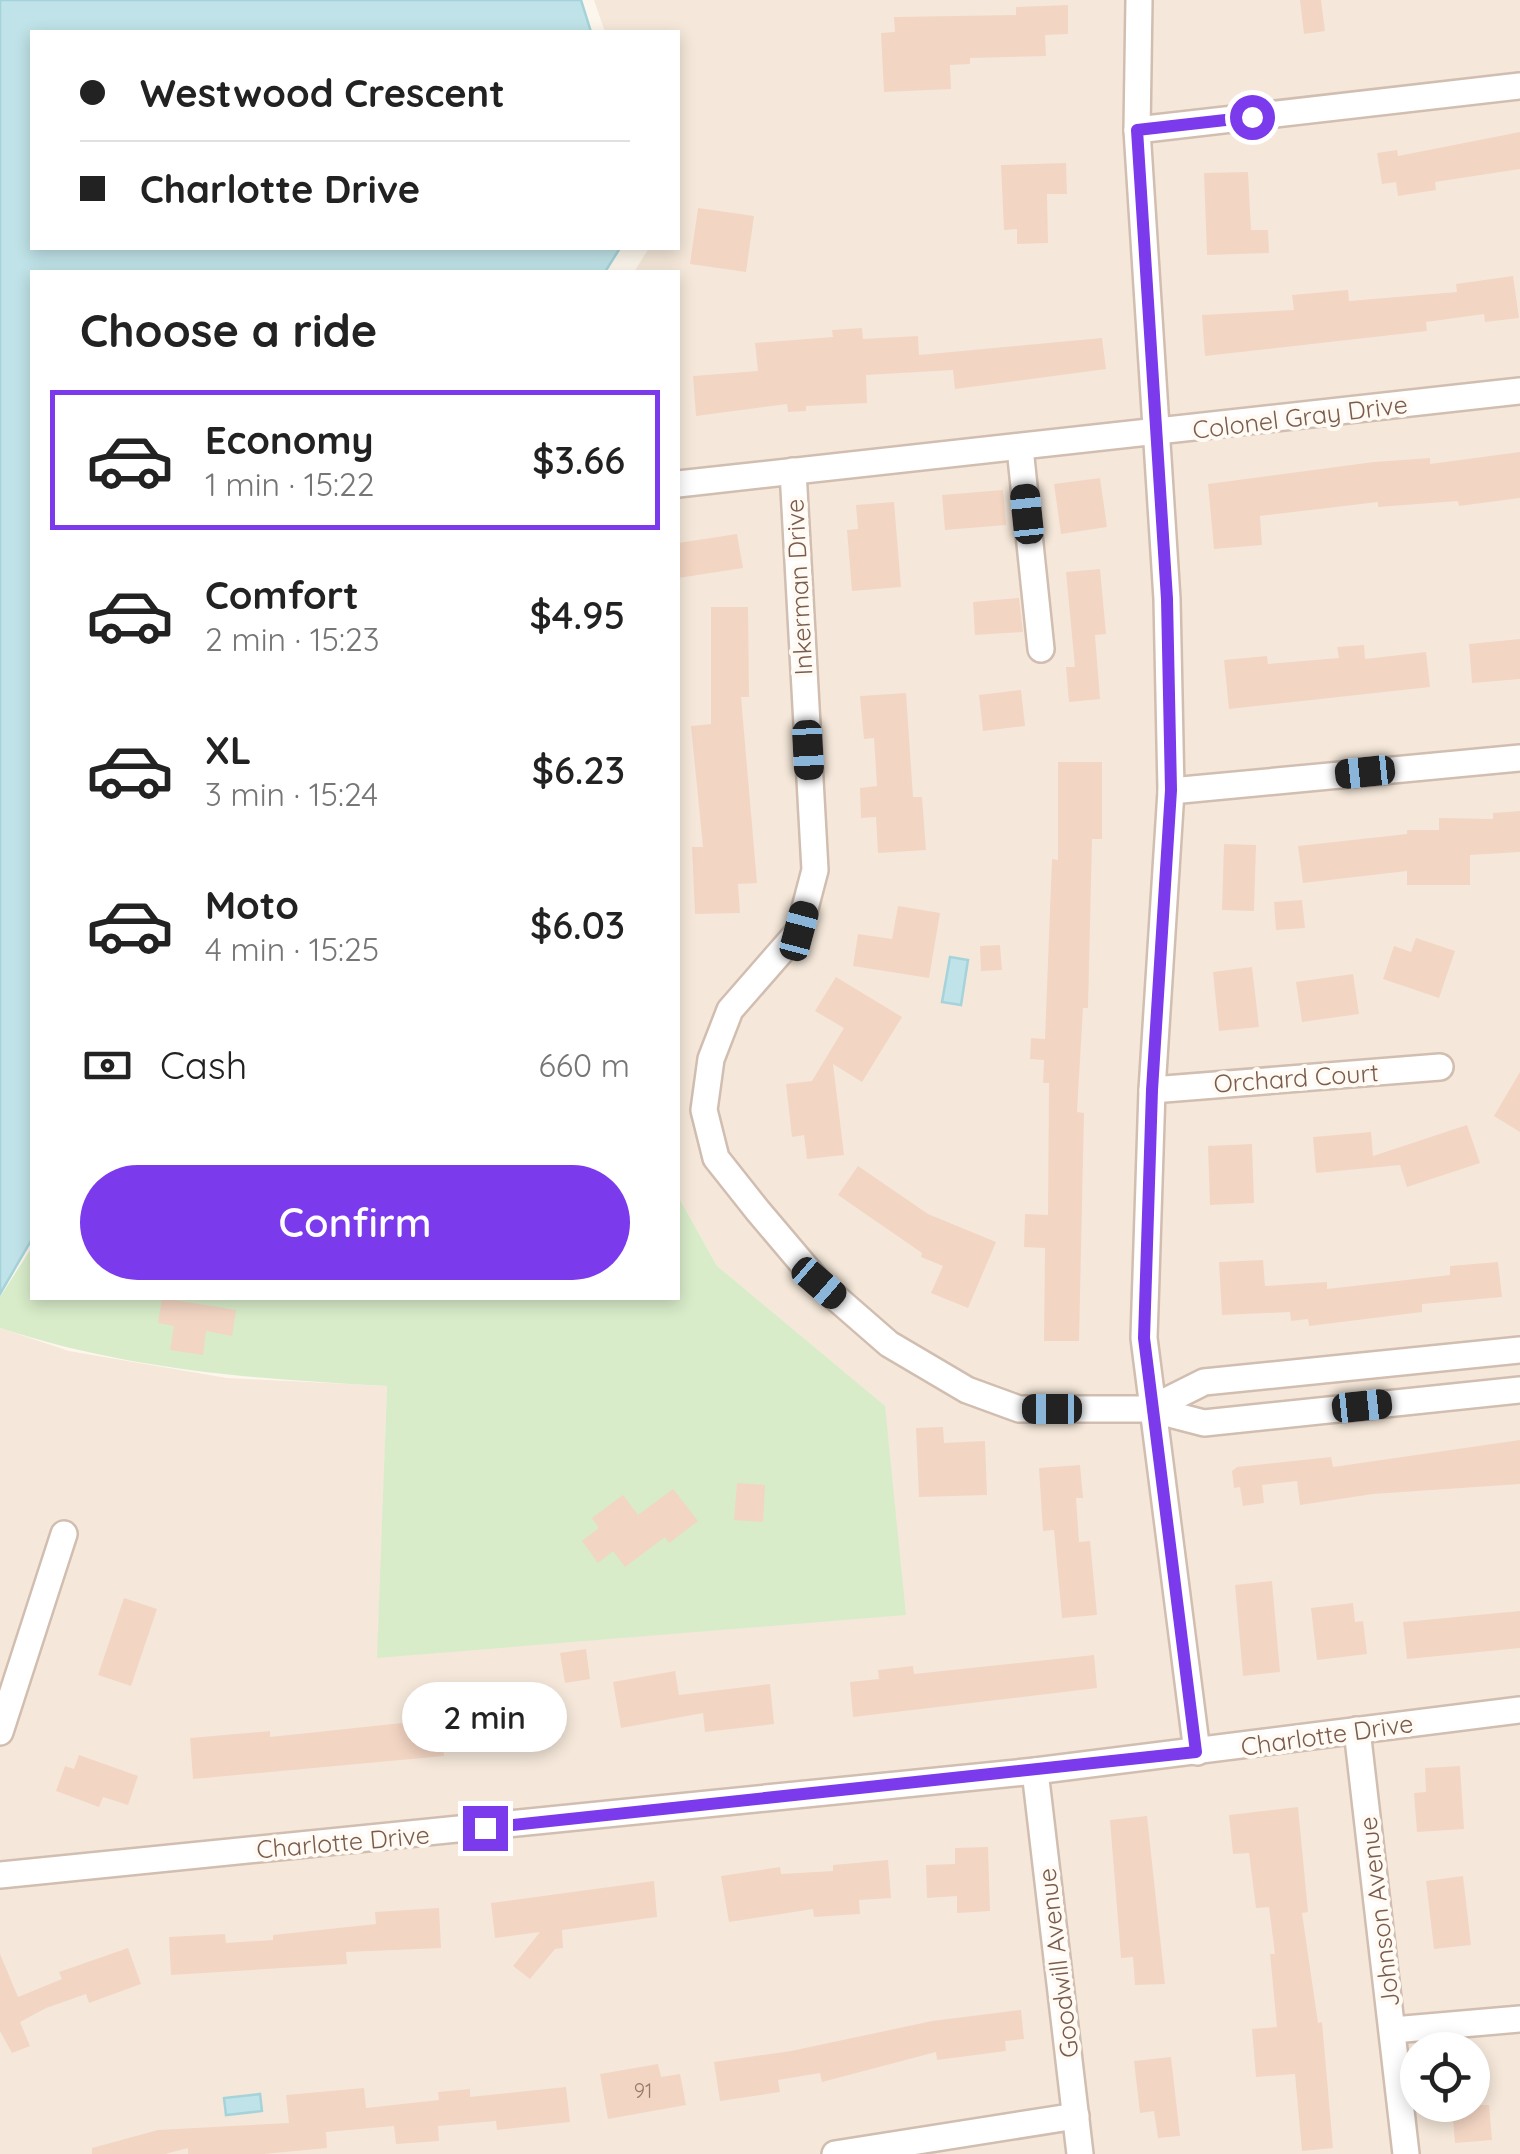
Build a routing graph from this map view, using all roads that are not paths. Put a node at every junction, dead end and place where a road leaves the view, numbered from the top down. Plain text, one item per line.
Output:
1 (1139, 0) edge
2 (1520, 86) edge
3 (1137, 130) junction
4 (1520, 391) edge
5 (1153, 434) junction
6 (1020, 448) junction
7 (793, 470) junction
8 (680, 484) edge
9 (1041, 648) dead end
10 (1520, 758) edge
11 (1171, 790) junction
12 (1440, 1067) dead end
13 (1152, 1090) junction
14 (1520, 1350) edge
15 (1520, 1390) edge
16 (1150, 1409) junction
17 (64, 1534) dead end
18 (1520, 1710) edge
19 (1357, 1730) junction
20 (0, 1732) edge
21 (1196, 1752) junction
22 (1035, 1771) junction
23 (0, 1875) edge
24 (1520, 2019) edge
25 (1393, 2030) junction
26 (1076, 2116) junction
27 (836, 2154) edge
28 (1080, 2154) edge
29 (1406, 2154) edge

1 - 3 street
2 - 3 street
3 - 5 street
4 - 5 street, Colonel Gray Drive
5 - 6 street, Colonel Gray Drive
5 - 11 street
6 - 7 street, Colonel Gray Drive
6 - 9 street
7 - 8 street, Colonel Gray Drive
7 - 16 street, Inkerman Drive
10 - 11 street
11 - 13 street
12 - 13 street, Orchard Court
13 - 16 street
14 - 16 street, Inkerman Drive
15 - 16 street, Inkerman Drive
16 - 21 street
17 - 20 street
18 - 19 street, Charlotte Drive
19 - 21 street, Charlotte Drive
19 - 25 street, Johnson Avenue
21 - 22 street, Charlotte Drive
22 - 23 street, Charlotte Drive
22 - 26 street, Goodwill Avenue
24 - 25 street
25 - 29 street, Johnson Avenue
26 - 27 street
26 - 28 street, Goodwill Avenue

